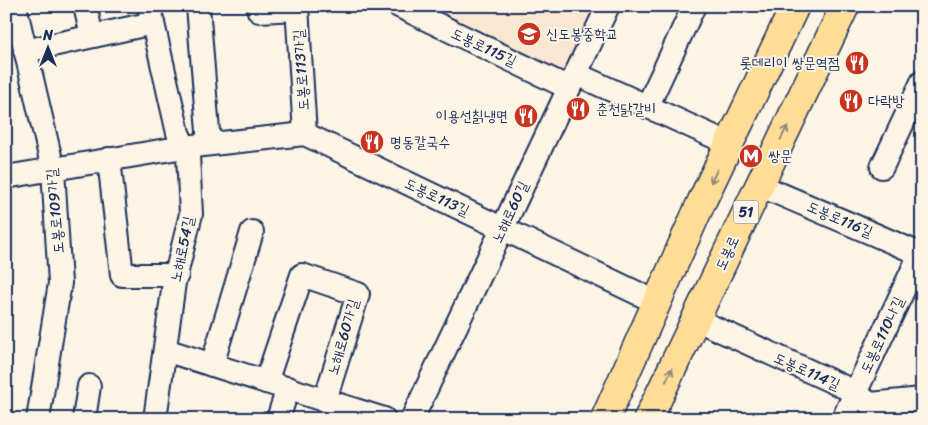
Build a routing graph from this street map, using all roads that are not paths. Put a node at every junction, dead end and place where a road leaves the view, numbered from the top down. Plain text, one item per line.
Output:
1 (15, 6) edge
2 (85, 6) edge
3 (198, 6) edge
4 (258, 6) edge
5 (399, 6) edge
6 (608, 6) edge
7 (694, 6) edge
8 (795, 6) edge
9 (845, 6) edge
10 (297, 8) edge
11 (151, 15) edge
12 (92, 36) junction
13 (17, 38) edge
14 (572, 81) junction
15 (922, 82) edge
16 (647, 107) junction
17 (306, 134) junction
18 (209, 144) junction
19 (730, 144) junction
20 (184, 147) junction
21 (109, 159) junction
22 (882, 167) dead end
23 (52, 169) junction
24 (6, 177) edge
25 (759, 185) junction
26 (502, 228) junction
27 (252, 232) dead end
28 (921, 252) edge
29 (177, 275) junction
30 (656, 302) junction
31 (695, 319) junction
32 (165, 350) junction
33 (212, 365) junction
34 (266, 382) junction
35 (89, 386) dead end
36 (288, 388) junction
37 (856, 392) junction
38 (922, 399) edge
39 (325, 400) junction
40 (38, 419) edge
41 (84, 419) edge
42 (155, 419) edge
43 (278, 419) edge
44 (384, 419) edge
45 (412, 419) edge
46 (605, 419) edge
47 (648, 419) edge
48 (843, 419) edge

1 - 13 street, 도봉로109가길
2 - 12 street
3 - 18 street
4 - 10 street
5 - 14 street, 도봉로115길
6 - 14 street, 노해로60길
7 - 16 street
8 - 19 main road
25 -> 9 main road, 도봉로 / 51
10 - 17 street, 도봉로113가길
11 - 12 street, 노해로54길
11 - 20 street, 노해로54길
12 - 13 street, 노해로54길
13 - 23 street, 도봉로109가길
14 - 16 street, 도봉로115길
14 - 26 street, 노해로60길
15 - 22 street
16 - 19 street, 도봉로115길
17 - 18 street
17 - 26 street, 도봉로113길
18 - 20 street
19 -> 30 main road
20 - 21 street
20 - 29 street, 노해로54길
21 - 23 street
21 - 29 street
23 - 24 street
23 - 40 street, 도봉로109가길
25 - 28 street, 도봉로116길
25 - 31 main road, 도봉로 / 51
26 - 30 street, 도봉로113길
26 - 45 street, 노해로60길
27 - 33 street
28 - 37 street, 도봉로110나길
29 - 32 street, 노해로54길
30 - 46 main road
31 - 37 street, 도봉로114길
47 -> 31 main road, 도봉로 / 51
32 - 33 street
32 - 42 street, 노해로54길
33 - 34 street
34 - 36 street
34 - 39 street, 노해로60가길
35 - 41 street
36 - 39 street
36 - 43 street
37 - 38 street, 도봉로114길
37 - 48 street, 도봉로110나길
39 - 44 street

